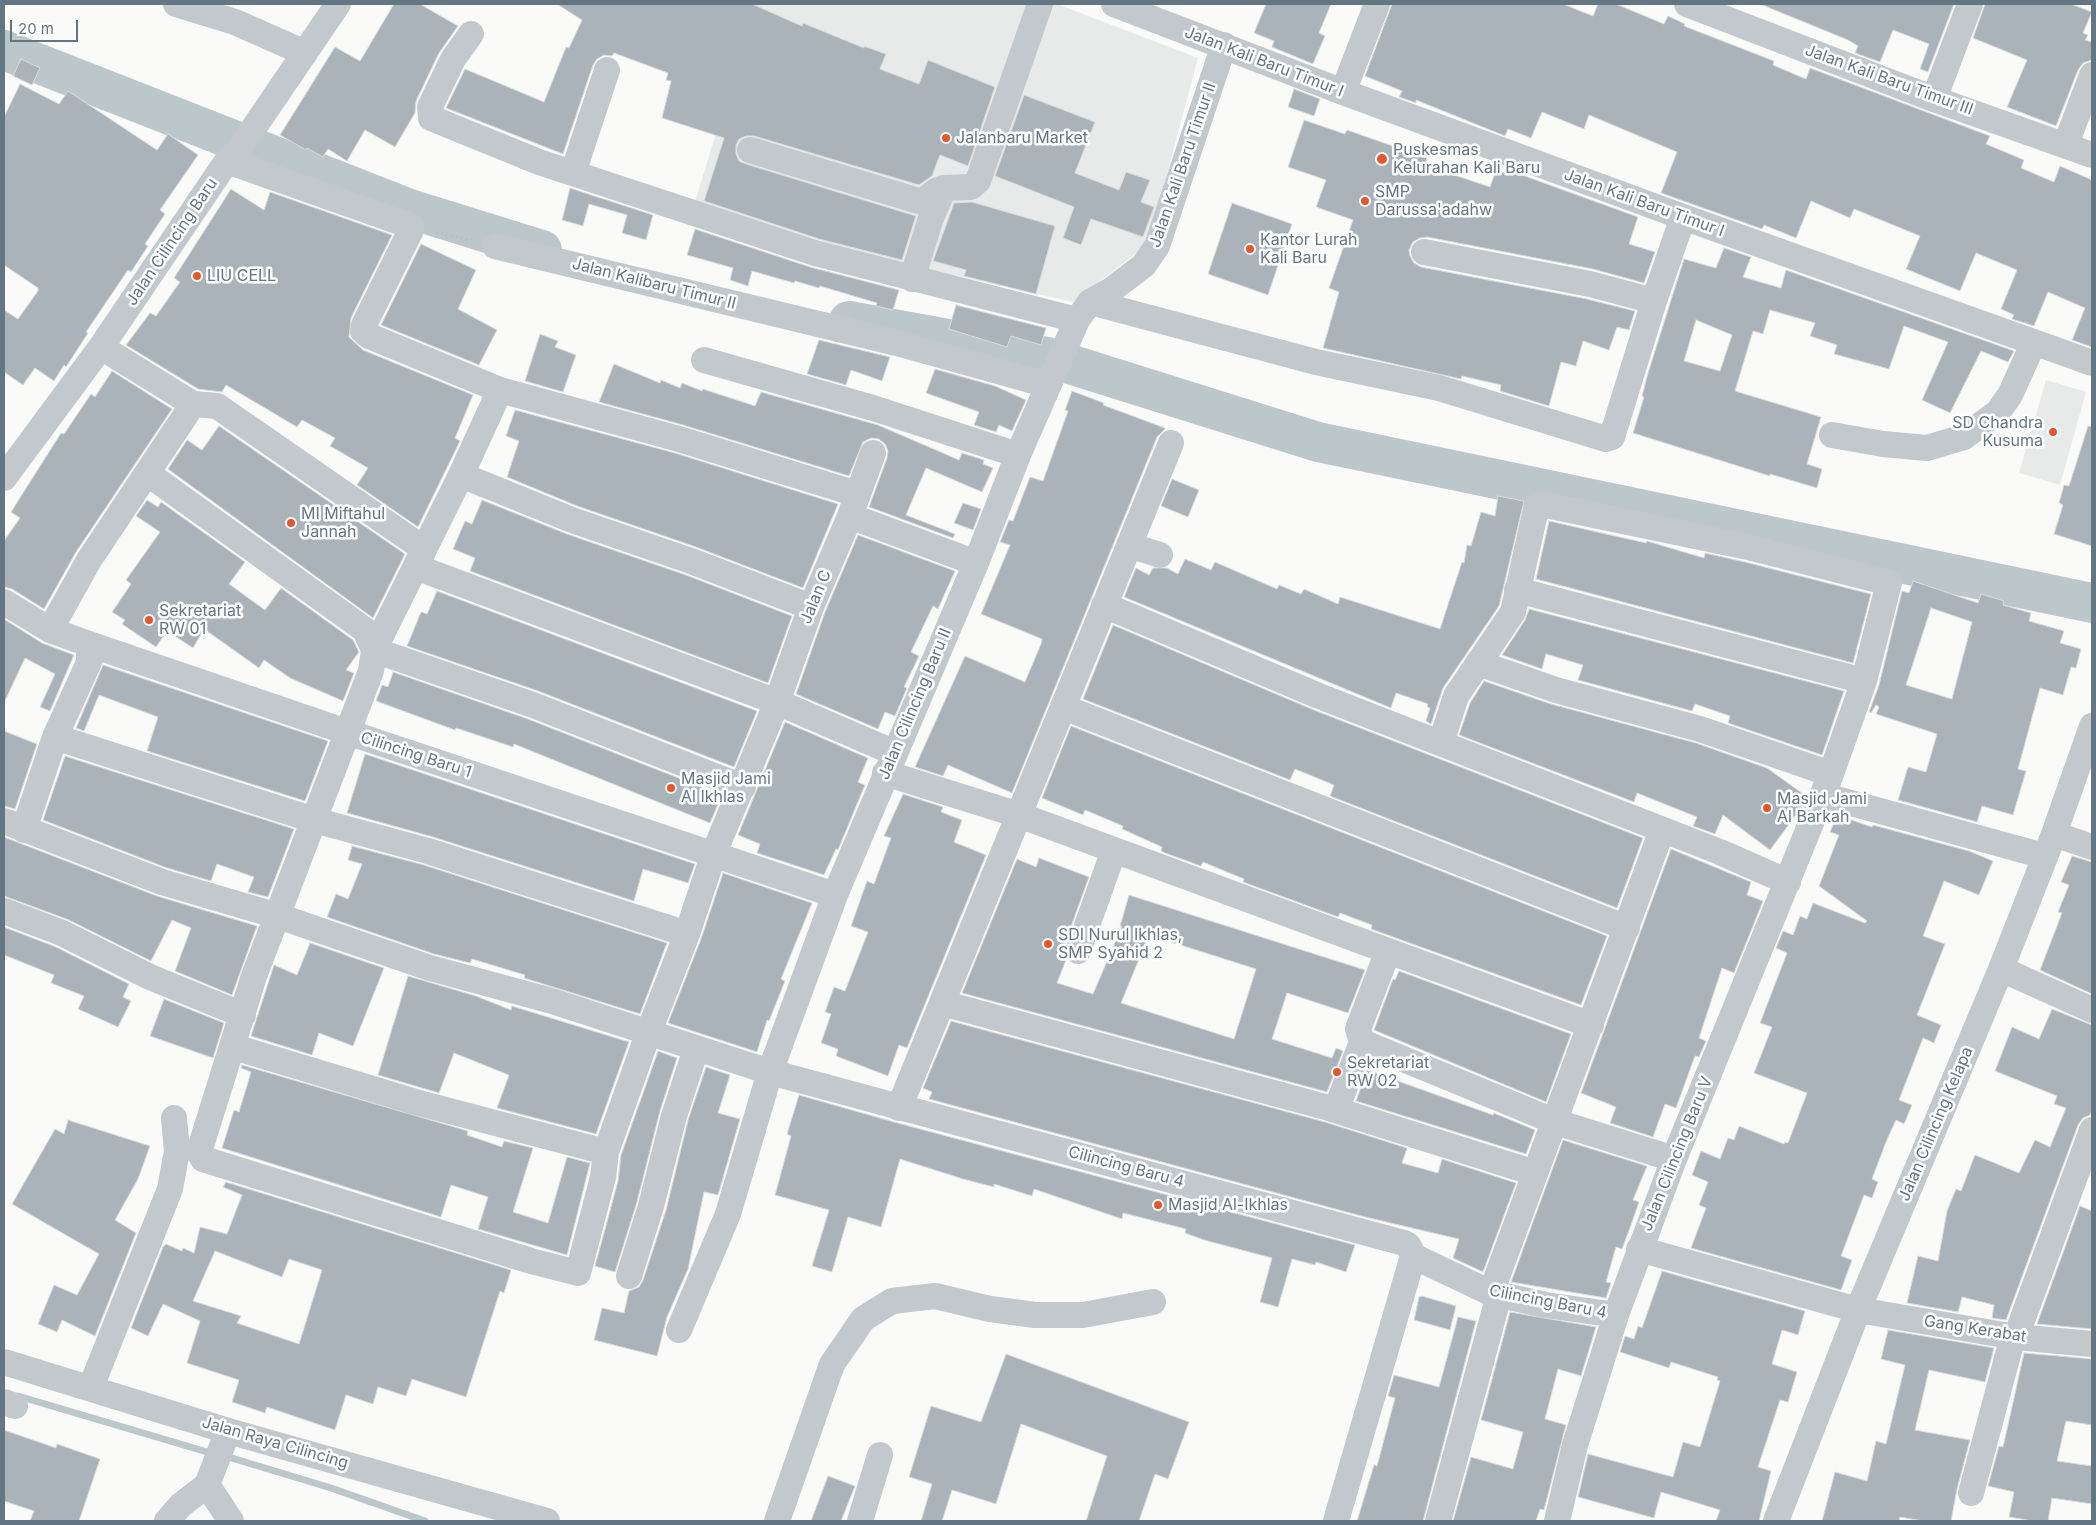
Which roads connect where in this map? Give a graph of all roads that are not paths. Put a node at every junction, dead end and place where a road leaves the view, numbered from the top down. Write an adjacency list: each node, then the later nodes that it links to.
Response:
1 (176, 4): 10 (street)
2 (338, 4): 10 (street, Jalan Cilincing Baru)
3 (1040, 4): 20 (street)
4 (1114, 4): 9 (street, Jalan Kali Baru Timur I)
5 (1377, 4): 13 (street)
6 (1687, 4): 14 (street, Jalan Kali Baru Timur III)
7 (1970, 4): 14 (street)
8 (471, 34): 19 (street)
9 (1224, 46): 13 (street, Jalan Kali Baru Timur I); 26 (street, Jalan Kali Baru Timur II)
10 (305, 53): 18 (street, Jalan Cilincing Baru)
11 (607, 70): 19 (street)
12 (2092, 75): 15 (street)
13 (1343, 92): 21 (street, Jalan Kali Baru Timur I)
14 (1934, 99): 15 (street, Jalan Kali Baru Timur III)
15 (2066, 144): 17 (street, Jalan Kali Baru Timur III)
16 (750, 150): 20 (street)
17 (2092, 155)
18 (233, 156): 28 (street, Jalan Cilincing Baru); 32 (street)
19 (573, 173): 24 (street)
20 (944, 188): 24 (street)
21 (1683, 218): 25 (street); 27 (street, Jalan Kali Baru Timur I)
22 (495, 246): 31 (street, Jalan Kalibaru Timur II)
23 (1424, 252): 25 (street)
24 (912, 279): 26 (street)
25 (1654, 301): 26 (street)
26 (1079, 320): 31 (street, Jalan Cilincing Baru II)
27 (2034, 342): 30 (street, Jalan Kali Baru Timur I); 34 (street)
28 (101, 347): 33 (street); 40 (street, Jalan Cilincing Baru)
29 (704, 360): 37 (street)
30 (2092, 363)
31 (1050, 382): 37 (street, Jalan Cilincing Baru II)
32 (500, 390): 39 (street); 41 (street)
33 (192, 404): 38 (street); 44 (street)
34 (1832, 435)
35 (1171, 443): 42 (street)
36 (873, 453): 41 (street, Jalan C)
37 (1018, 455): 45 (street, Jalan Cilincing Baru II)
38 (148, 473): 50 (street); 52 (street)
39 (461, 475): 44 (street); 49 (street)
40 (4, 478)
41 (854, 505): 45 (street); 49 (street, Jalan C)
42 (1129, 545): 43 (street); 48 (street)
43 (1160, 555)
44 (420, 558): 52 (street); 55 (street)
45 (976, 563): 61 (street, Jalan Cilincing Baru II)
46 (1517, 590): 53 (street); 54 (street); 54 (street, Jalan Cilincing Baru V)
47 (4, 602): 50 (street, Cilincing Baru 1)
48 (1104, 605): 56 (street); 60 (street)
49 (811, 607): 55 (street, Jalan C)
50 (50, 630): 51 (street, Cilincing Baru 1)
51 (90, 644): 58 (street, Cilincing Baru 1); 59 (street)
52 (374, 650): 58 (street); 63 (street)
53 (1478, 664): 60 (street); 62 (street)
54 (1864, 681): 62 (street, Jalan Cilincing Baru V)
55 (777, 702): 61 (street); 63 (street, Jalan C)
56 (1063, 706): 64 (street); 76 (street)
57 (2092, 726): 68 (street, Jalan Cilincing Kelapa)
58 (347, 732): 65 (street); 71 (street, Cilincing Baru 1)
59 (55, 737): 65 (street); 66 (street)
60 (1441, 743): 67 (street)
61 (890, 763): 64 (street); 73 (street, Jalan Cilincing Baru II)
62 (1827, 784): 68 (street); 72 (street, Jalan Cilincing Baru V)
63 (743, 787): 71 (street, Jalan C)
64 (1019, 814): 70 (street); 81 (street)
65 (314, 820): 75 (street); 77 (street)
66 (14, 826): 75 (street, Cilincing Baru 4)
67 (1662, 830): 72 (street); 76 (street)
68 (2049, 845): 69 (street); 80 (street, Jalan Cilincing Kelapa)
69 (2092, 847)
70 (1114, 850): 78 (street); 79 (street)
71 (714, 853): 73 (street, Cilincing Baru 1); 77 (street, Jalan C)
72 (1788, 882): 96 (street, Jalan Cilincing Baru V)
73 (835, 895): 89 (street, Jalan Cilincing Baru II)
74 (4, 911): 83 (street)
75 (278, 916): 83 (street); 85 (street, Cilincing Baru 4)
76 (1627, 928): 84 (street)
77 (687, 934): 85 (street, Jalan C)
78 (1078, 951)
79 (1388, 951): 84 (street); 86 (street)
80 (2000, 969): 82 (street); 103 (street, Jalan Cilincing Kelapa)
81 (942, 1003): 90 (street); 91 (street)
82 (2092, 1010)
83 (243, 1015): 87 (street)
84 (1591, 1025): 93 (street)
85 (648, 1034): 88 (street, Cilincing Baru 4); 95 (street, Jalan C)
86 (1362, 1042): 91 (street); 93 (street)
87 (234, 1047): 95 (street); 95 (street, Jalan C)
88 (696, 1049): 89 (street, Cilincing Baru 4); 100 (street)
89 (770, 1072): 90 (street, Cilincing Baru 4); 105 (street, Jalan Cilincing Baru II)
90 (899, 1108): 99 (street, Cilincing Baru 4)
91 (1336, 1110): 97 (street)
92 (174, 1118): 109 (street)
93 (1556, 1122): 96 (street); 97 (street)
94 (2092, 1130): 106 (street)
95 (606, 1152)
96 (1674, 1159): 98 (street, Jalan Cilincing Baru V)
97 (1536, 1173): 101 (street)
98 (1639, 1249): 103 (street, Gang Kerabat); 104 (street, Jalan Cilincing Baru V)
99 (1412, 1256): 101 (street, Cilincing Baru 4); 119 (street)
100 (629, 1276)
101 (1495, 1294): 104 (street, Cilincing Baru 4); 120 (street)
102 (1153, 1302): 117 (street)
103 (1858, 1310): 106 (street, Gang Kerabat); 122 (street, Jalan Cilincing Kelapa)
104 (1616, 1315): 121 (street, Jalan Cilincing Baru V)
105 (679, 1330)
106 (2014, 1336): 107 (street, Gang Kerabat); 113 (street)
107 (2092, 1344)
108 (4, 1362): 109 (street, Jalan Raya Cilincing)
109 (91, 1388): 110 (street, Jalan Raya Cilincing)
110 (226, 1435): 112 (street); 116 (street, Jalan Raya Cilincing)
111 (880, 1455): 118 (street)
112 (210, 1476): 114 (street); 115 (street)
113 (1970, 1493)
114 (167, 1521)
115 (231, 1521)
116 (547, 1521)
117 (777, 1521)
118 (860, 1521)
119 (1336, 1521)
120 (1438, 1521)
121 (1557, 1521)
122 (1776, 1521)

